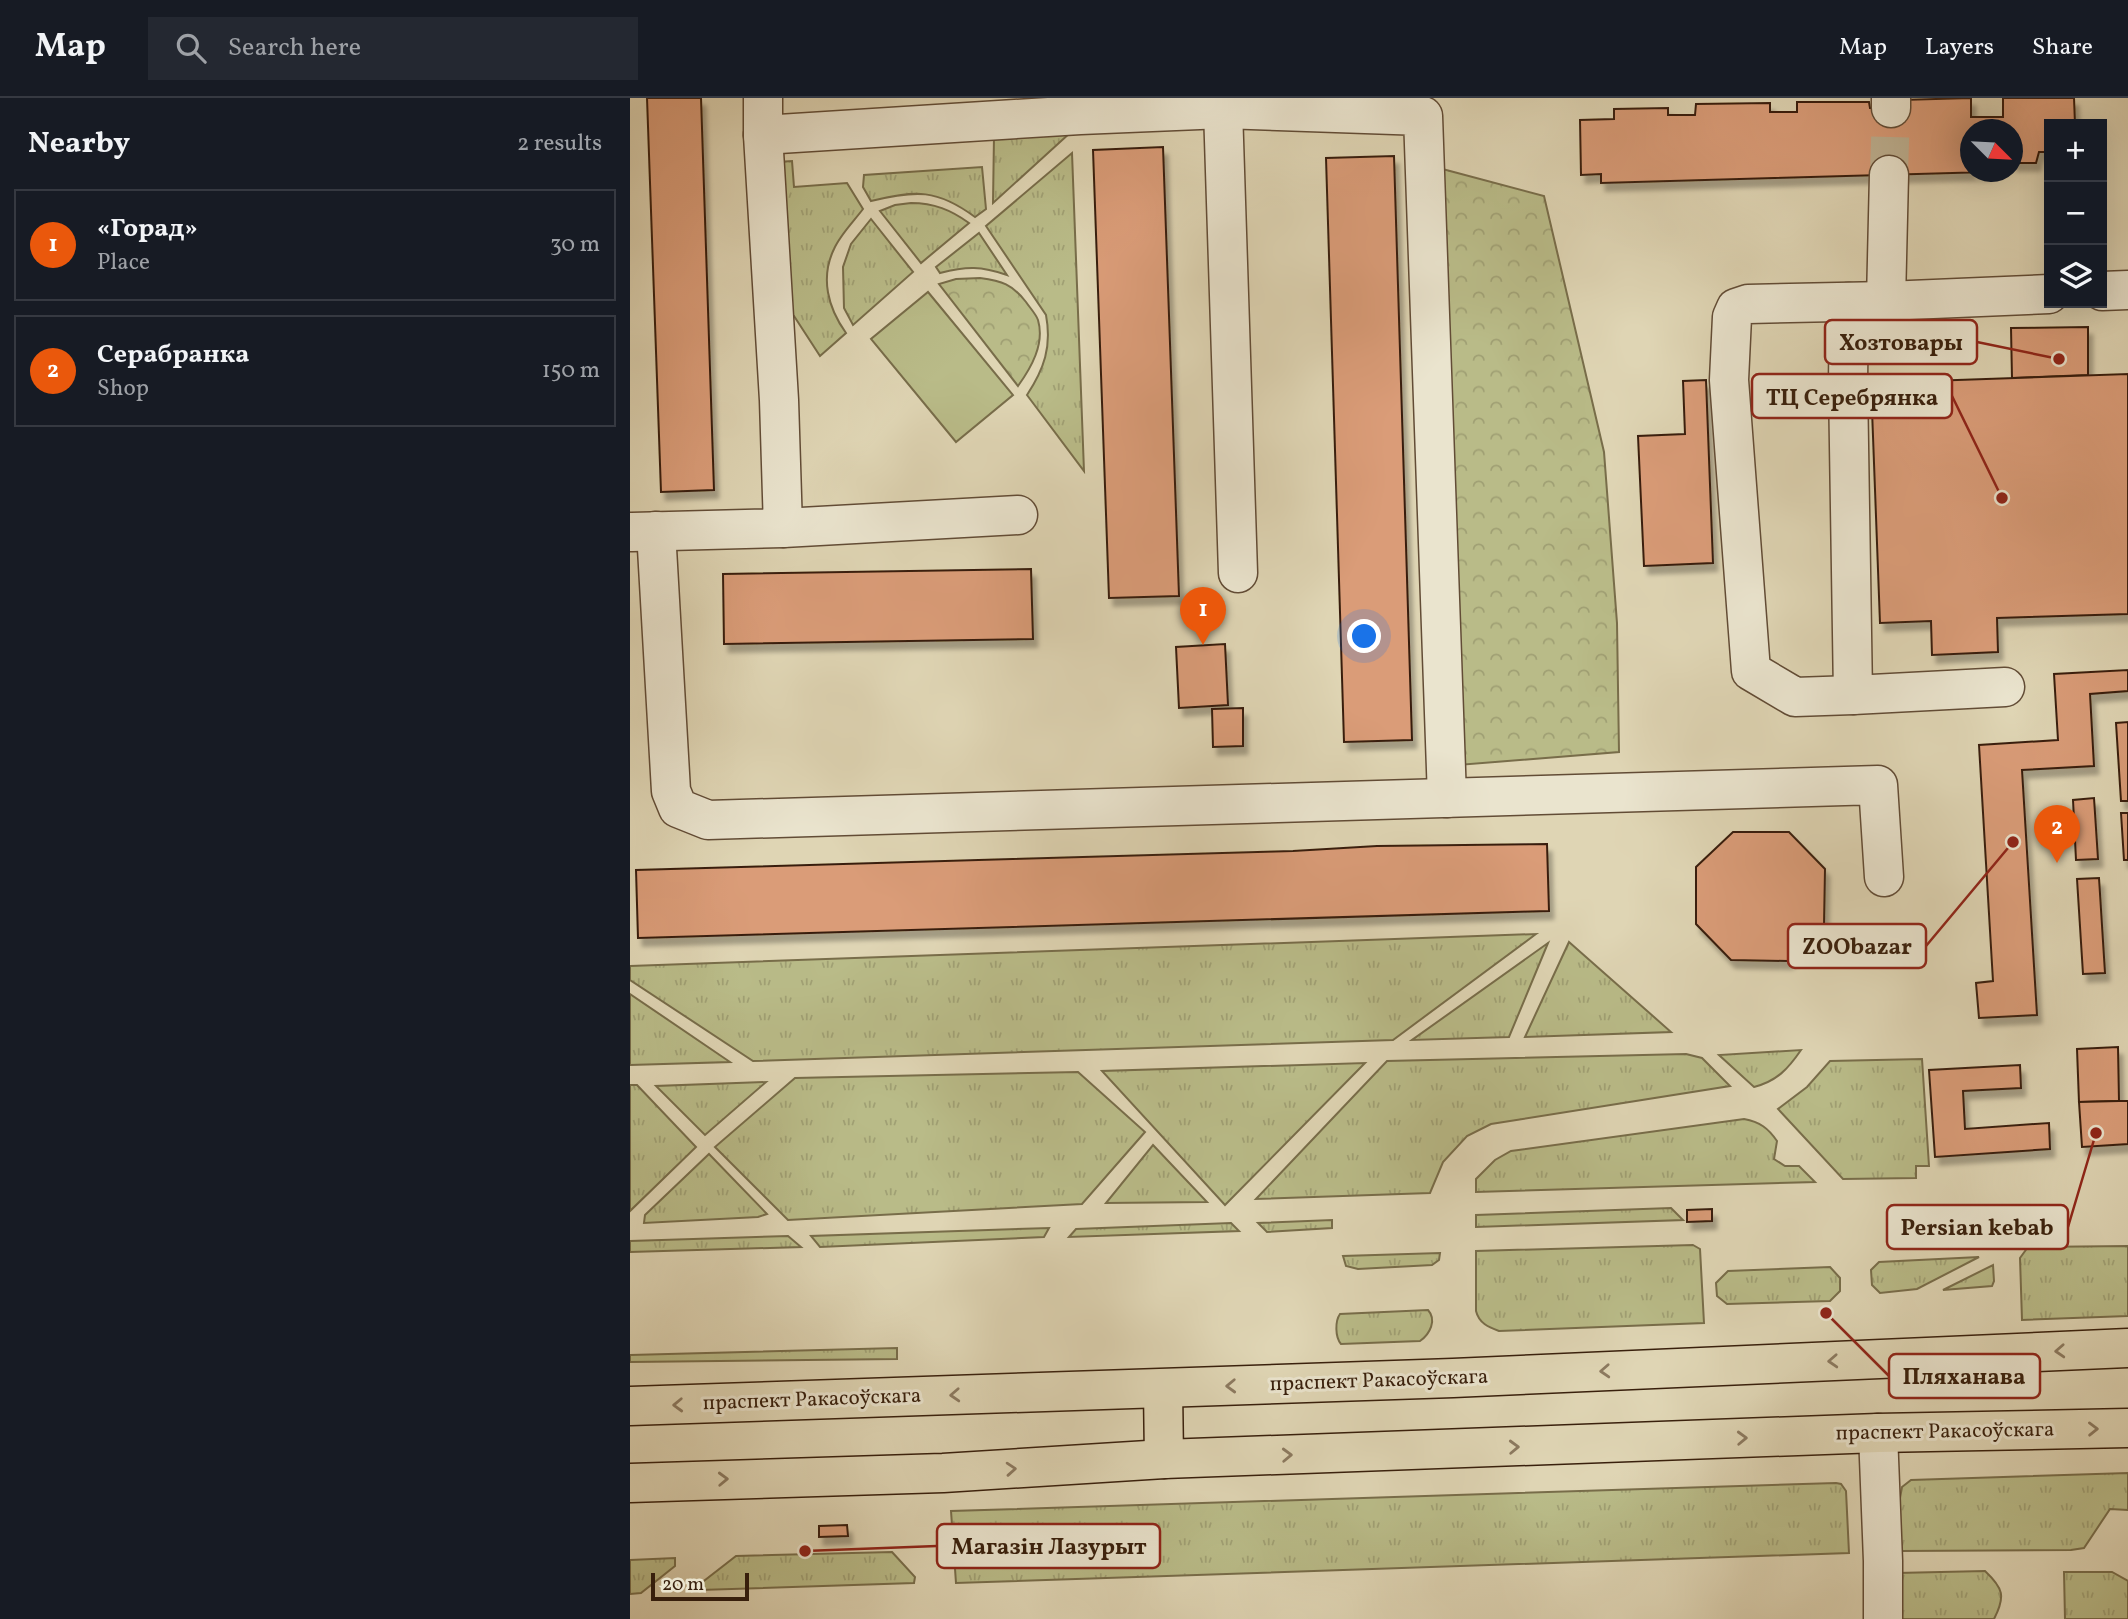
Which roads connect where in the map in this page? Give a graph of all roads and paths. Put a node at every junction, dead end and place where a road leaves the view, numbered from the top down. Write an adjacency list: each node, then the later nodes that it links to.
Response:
1 (1223, 109): 2 (lane); 12 (lane); 15 (lane)
2 (763, 116): 10 (lane)
3 (1889, 175): 7 (lane)
4 (2128, 290): 5 (lane)
5 (2107, 291)
6 (2044, 294): 7 (lane)
7 (1886, 301): 8 (lane)
8 (1849, 302): 14 (lane); 14 (lane)
9 (1018, 515): 10 (lane)
10 (783, 528): 11 (lane)
11 (643, 532): 15 (lane)
12 (1238, 573)
13 (2005, 687): 14 (lane)
14 (1853, 695)
15 (1447, 798): 16 (lane)
16 (1884, 877)
17 (2128, 1348): 18 (main road, праспект Ракасоўскага, one-way to 18)
18 (1163, 1389): 19 (main road, праспект Ракасоўскага, one-way to 19); 22 (main road)
19 (630, 1406)
20 (2128, 1429): 21 (main road, праспект Ракасоўскага, one-way to 20)
21 (1878, 1433): 22 (main road, праспект Ракасоўскага, one-way to 21); 24 (lane)
22 (1164, 1459): 23 (main road, праспект Ракасоўскага, one-way to 22)
23 (630, 1483)
24 (1883, 1619)

